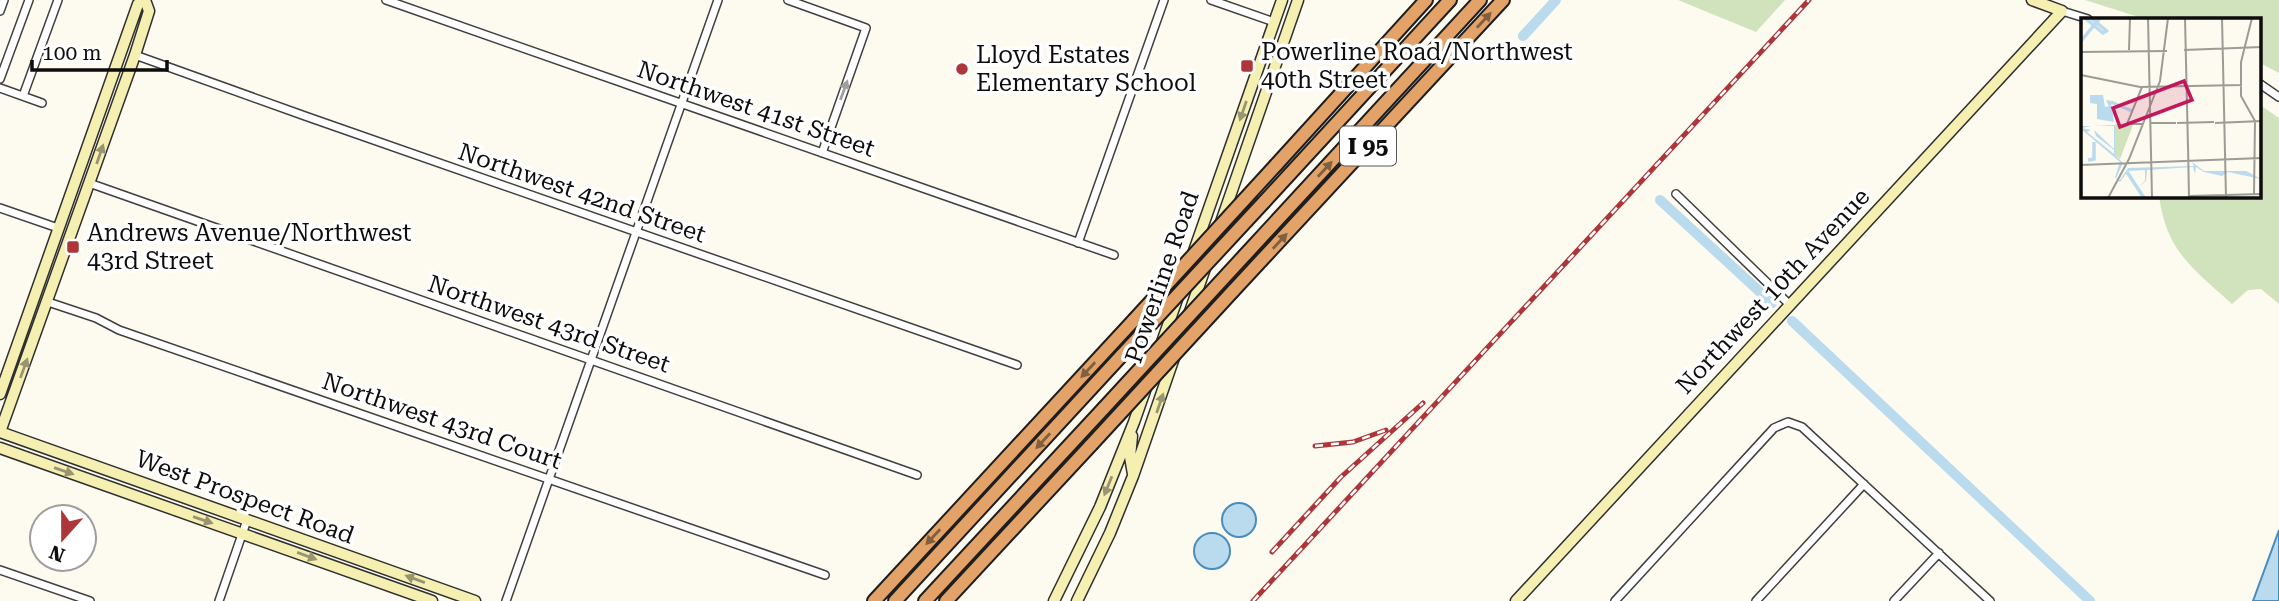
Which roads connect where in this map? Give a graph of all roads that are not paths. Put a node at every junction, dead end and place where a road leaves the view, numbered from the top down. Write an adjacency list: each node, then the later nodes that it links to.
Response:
1 (4, 0): 18 (street)
2 (29, 0): 23 (street)
3 (58, 0): 26 (street)
4 (145, 0): 21 (main road); 31 (main road)
5 (386, 0): 29 (street, Northwest 41st Street)
6 (718, 0): 29 (street)
7 (788, 0): 30 (street, one-way to 7)
8 (1164, 0): 37 (street)
9 (1211, 0): 20 (street)
10 (1282, 0): 20 (main road, Powerline Road)
11 (1426, 0): 61 (highway, I 95, one-way to 61, bridge)
12 (1450, 0): 62 (highway, one-way to 62, bridge)
13 (1480, 0): 63 (highway, one-way to 13, bridge)
14 (1503, 0): 64 (highway, I 95, one-way to 14, bridge)
15 (2032, 0): 17 (main road)
16 (1294, 3): 22 (main road)
17 (2062, 10): 19 (street); 40 (main road, Northwest 10th Avenue)
18 (0, 11)
19 (2085, 18)
20 (1274, 22): 22 (main road); 44 (main road, Powerline Road, one-way to 44)
21 (135, 55): 32 (main road, one-way to 21); 36 (street, Northwest 42nd Street)
22 (1276, 63): 48 (main road, one-way to 22)
23 (0, 79)
24 (2262, 85): 27 (street)
25 (0, 88): 26 (street)
26 (23, 96): 28 (street)
27 (2279, 97)
28 (41, 103)
29 (681, 104): 30 (street, Northwest 41st Street); 36 (street)
30 (822, 153): 37 (street, Northwest 41st Street)
31 (82, 164): 32 (main road); 35 (main road)
32 (89, 183): 39 (main road); 41 (street, Northwest 43rd Street)
33 (1676, 194): 40 (street)
34 (0, 208): 35 (street)
35 (58, 228): 43 (main road)
36 (636, 232): 41 (street); 42 (street, Northwest 42nd Street)
37 (1078, 243): 38 (street, Northwest 41st Street)
38 (1114, 255)
39 (48, 302): 45 (main road, one-way to 39); 49 (street, Northwest 43rd Court)
40 (1789, 304): 67 (main road, Northwest 10th Avenue)
41 (591, 358): 47 (street, Northwest 43rd Street); 49 (street)
42 (1017, 365)
43 (0, 394)
44 (1134, 422): 48 (main road); 65 (main road, Powerline Road, one-way to 65)
45 (0, 432): 51 (main road, West Prospect Road)
46 (0, 448): 52 (main road, West Prospect Road, one-way to 52)
47 (916, 475)
48 (1133, 477): 66 (main road)
49 (549, 478): 55 (street, Northwest 43rd Court); 60 (street)
50 (1864, 484): 53 (street); 68 (street); 69 (street)
51 (247, 520): 52 (street); 59 (main road, West Prospect Road, one-way to 51)
52 (242, 533): 57 (street); 58 (main road, West Prospect Road, one-way to 58)
53 (1939, 553): 70 (street); 71 (street)
54 (0, 570): 56 (street)
55 (825, 575)
56 (90, 601)
57 (219, 601)
58 (432, 601)
59 (475, 601)
60 (506, 601)
61 (874, 601)
62 (895, 601)
63 (925, 601)
64 (946, 601)
65 (1054, 601)
66 (1077, 601)
67 (1516, 601)
68 (1615, 601)
69 (1756, 601)
70 (1894, 601)
71 (1990, 601)

